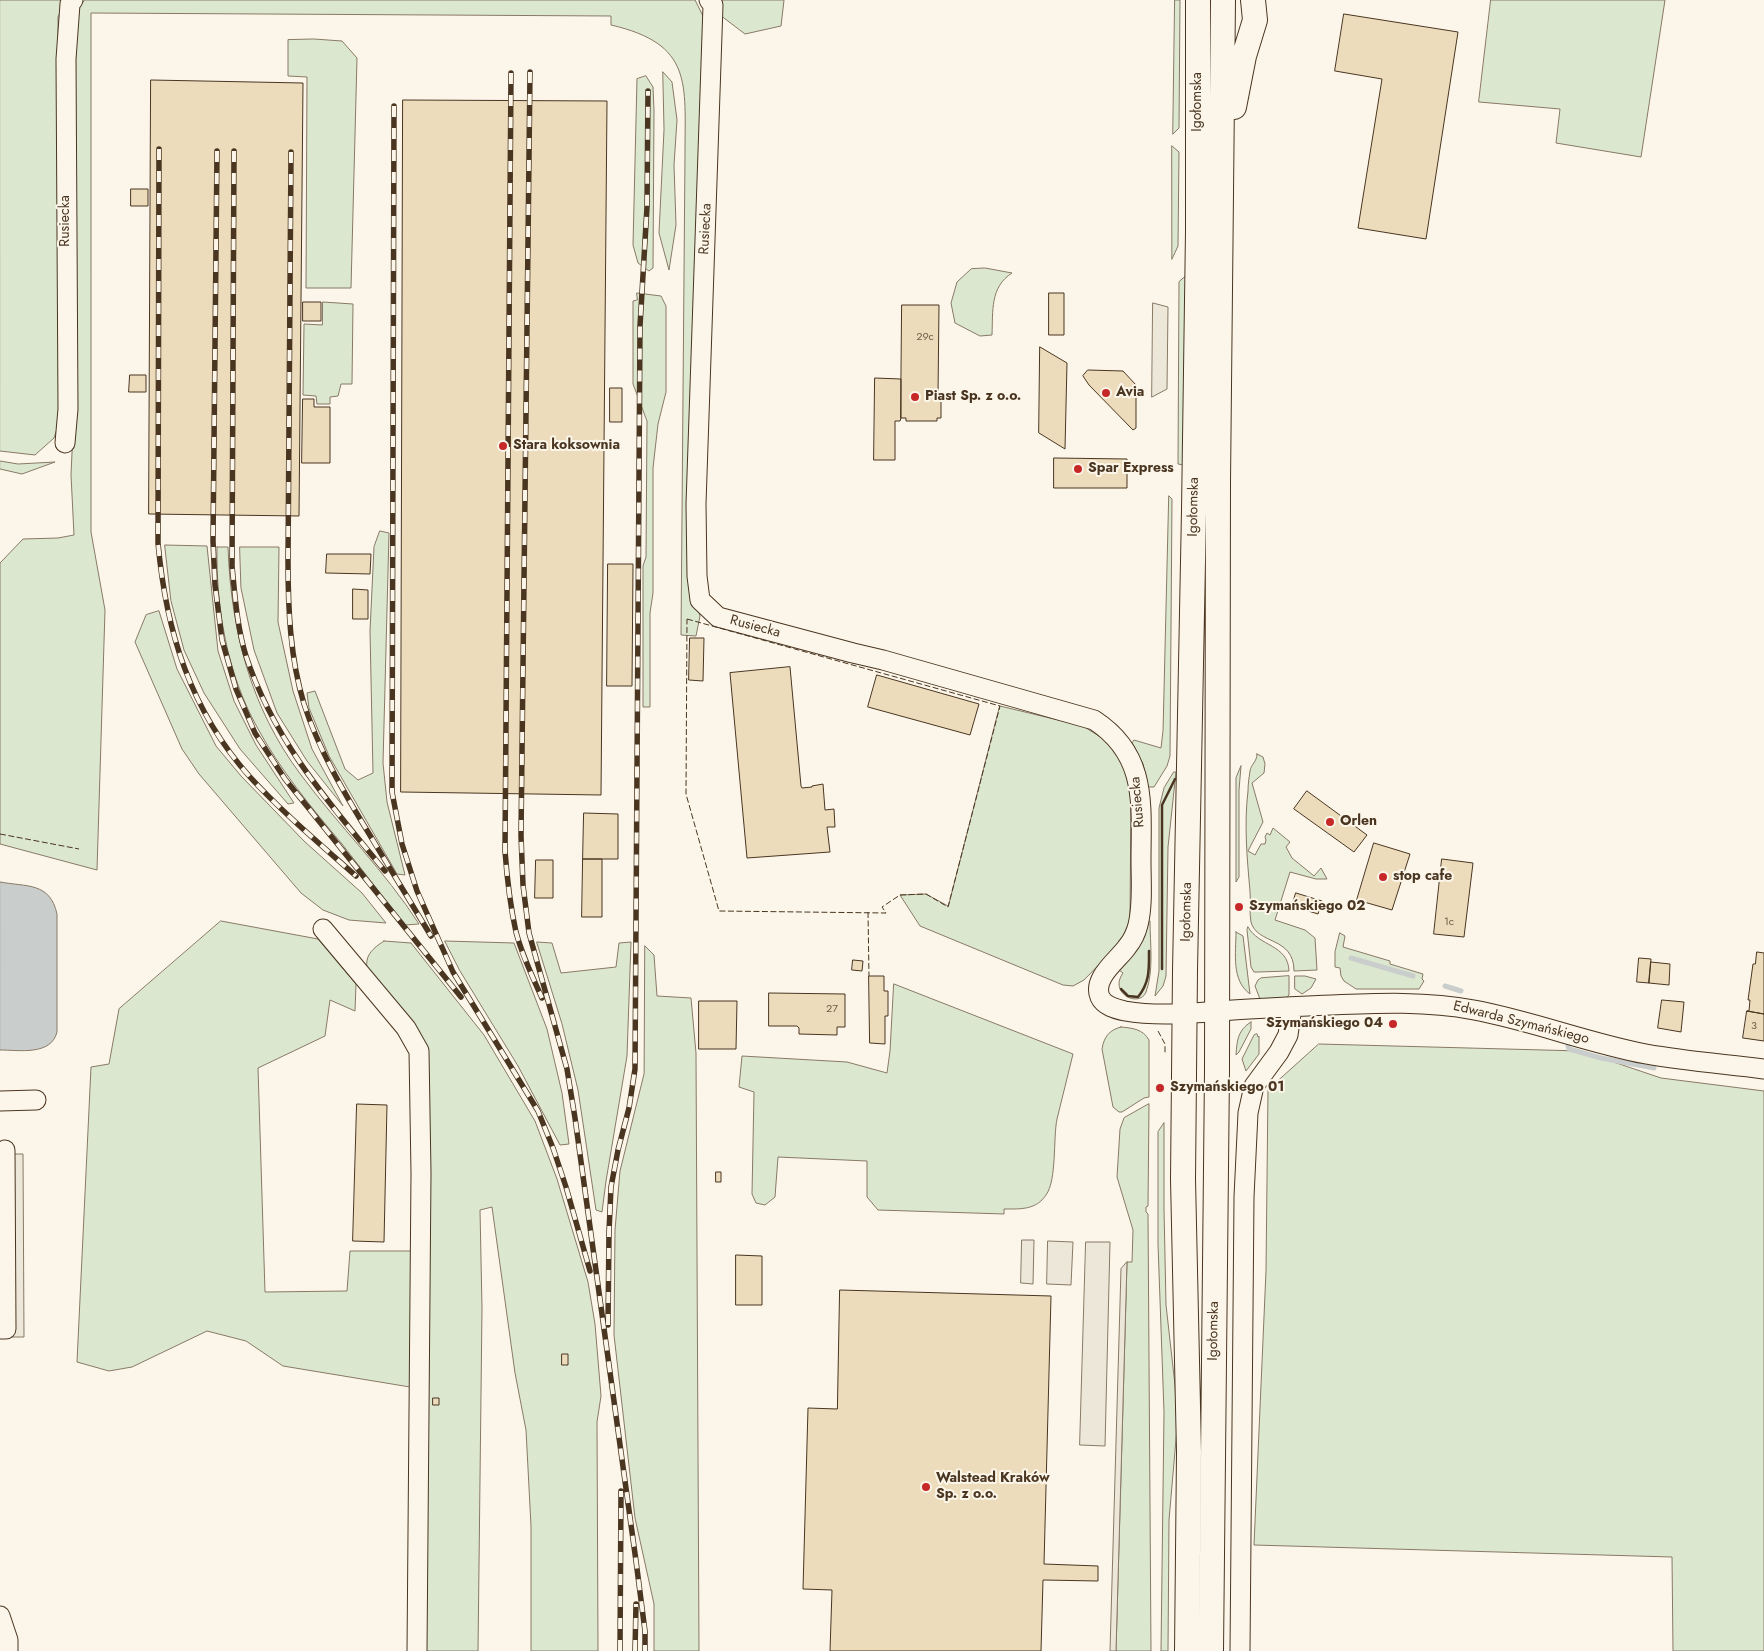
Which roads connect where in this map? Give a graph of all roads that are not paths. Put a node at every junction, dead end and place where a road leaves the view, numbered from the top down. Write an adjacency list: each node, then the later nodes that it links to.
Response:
1 (74, 0): 7 (street, Rusiecka)
2 (708, 0): 11 (street, Rusiecka)
3 (1198, 0): 11 (main road, Igołomska)
4 (1223, 0): 6 (main road, Igołomska)
5 (1253, 0): 6 (main road)
6 (1222, 183): 10 (main road, Igołomska)
7 (65, 443)
8 (323, 929): 19 (street)
9 (1292, 1007): 10 (street, Edwarda Szymańskiego); 12 (street, Edwarda Szymańskiego); 22 (street)
10 (1217, 1011): 11 (street); 21 (main road, Igołomska)
11 (1185, 1013): 20 (main road, Igołomska)
12 (1764, 1069)
13 (36, 1100): 14 (street)
14 (0, 1101)
15 (5, 1150): 16 (street)
16 (0, 1329)
17 (0, 1616): 18 (street)
18 (8, 1651)
19 (417, 1651)
20 (1187, 1651)
21 (1211, 1651)
22 (1240, 1651)

